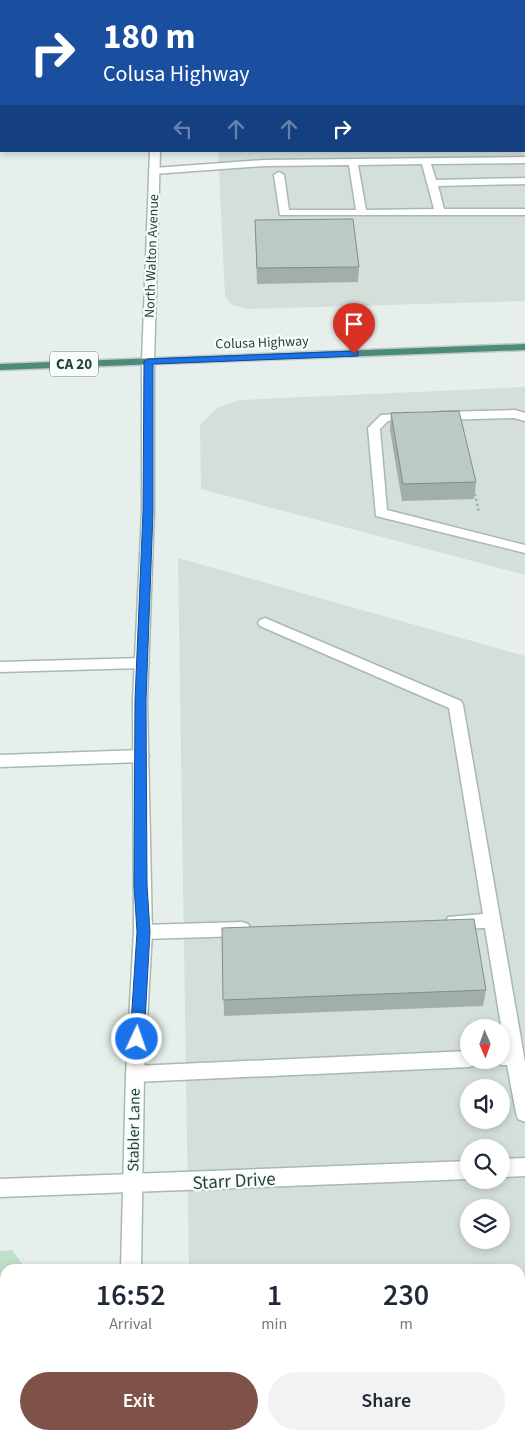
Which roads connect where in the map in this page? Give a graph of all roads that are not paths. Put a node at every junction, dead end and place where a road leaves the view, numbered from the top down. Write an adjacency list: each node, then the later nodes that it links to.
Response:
1 (155, 152): 5 (main road, North Walton Avenue)
2 (525, 160): 4 (main road)
3 (353, 162): 4 (main road); 5 (main road); 11 (main road)
4 (426, 162): 8 (main road)
5 (154, 171): 13 (main road, North Walton Avenue)
6 (279, 176): 11 (main road)
7 (525, 181): 8 (main road)
8 (432, 183): 9 (main road)
9 (440, 212): 10 (main road); 11 (main road)
10 (525, 212)
11 (362, 213)
12 (525, 347): 13 (highway, Colusa Highway / CA 20)
13 (148, 361): 14 (highway, Colusa Highway / CA 20); 18 (main road, Stabler Lane)
14 (0, 367)
15 (525, 417): 16 (main road)
16 (525, 549)
17 (264, 623): 22 (main road)
18 (142, 663): 19 (main road); 20 (main road, Stabler Lane)
19 (0, 667)
20 (141, 756): 21 (main road); 25 (main road, Stabler Lane)
21 (0, 760)
22 (492, 921): 23 (main road); 26 (main road)
23 (433, 923)
24 (263, 928): 25 (main road)
25 (143, 932): 29 (main road, Stabler Lane)
26 (504, 1019)
27 (460, 1059): 29 (main road)
28 (510, 1064): 30 (main road)
29 (135, 1074): 34 (main road, Stabler Lane)
30 (525, 1113)
31 (510, 1168): 32 (main road)
32 (525, 1168)
33 (460, 1170): 34 (main road, Starr Drive)
34 (132, 1184): 35 (main road, Starr Drive); 36 (main road, Stabler Lane)
35 (0, 1188)
36 (131, 1264)

